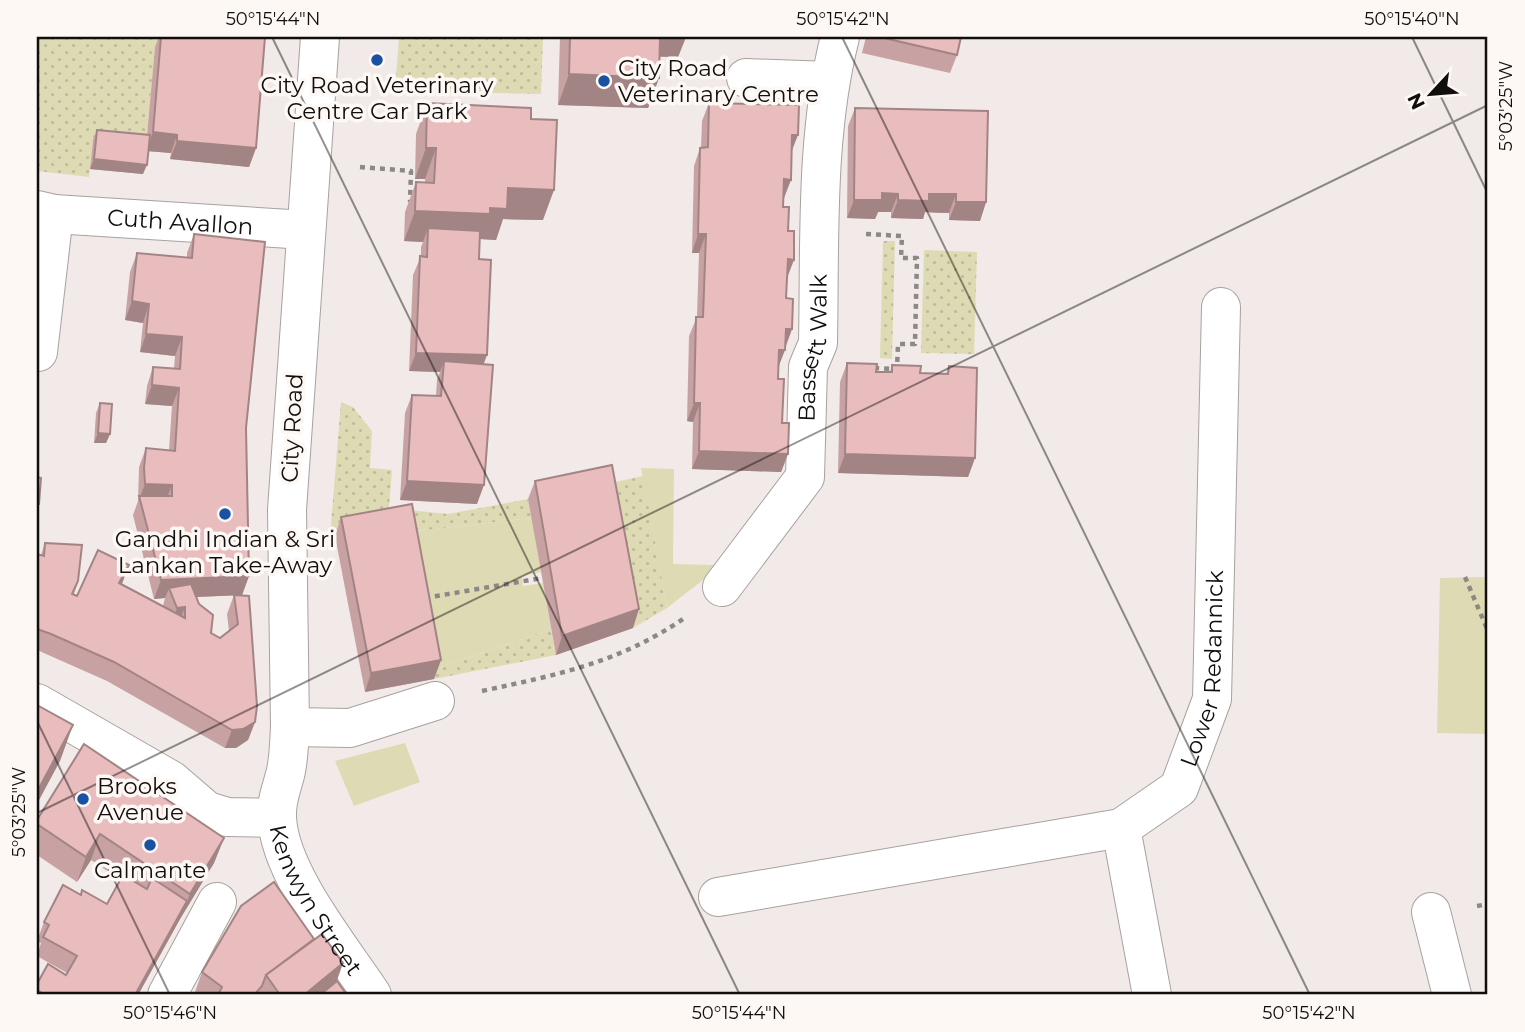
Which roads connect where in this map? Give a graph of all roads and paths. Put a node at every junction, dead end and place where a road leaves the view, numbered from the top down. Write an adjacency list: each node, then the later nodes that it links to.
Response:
1 (320, 37): 8 (street, City Road)
2 (840, 37): 4 (street, Bassett Walk)
3 (746, 78): 4 (street)
4 (830, 81): 12 (street, Bassett Walk)
5 (351, 167): 6 (path)
6 (410, 209)
7 (45, 212): 8 (street, Cuth Avallon); 11 (street, Cuth Avallon)
8 (306, 230): 20 (street, City Road)
9 (864, 234): 12 (path)
10 (1221, 307): 22 (street, Lower Redannick)
11 (38, 352)
12 (808, 375): 15 (street, Bassett Walk)
13 (1465, 577): 17 (path)
14 (542, 578): 16 (path)
15 (722, 587): 18 (path)
16 (420, 599)
17 (1488, 631)
18 (435, 701): 20 (street)
19 (37, 704): 21 (street, Kenwyn Street)
20 (290, 727): 21 (street, City Road)
21 (277, 818): 27 (street, Kenwyn Street)
22 (1121, 828): 23 (street); 28 (street)
23 (718, 897)
24 (217, 902): 26 (street)
25 (1432, 912): 29 (street)
26 (167, 995)
27 (372, 995)
28 (1152, 995)
29 (1452, 995)

